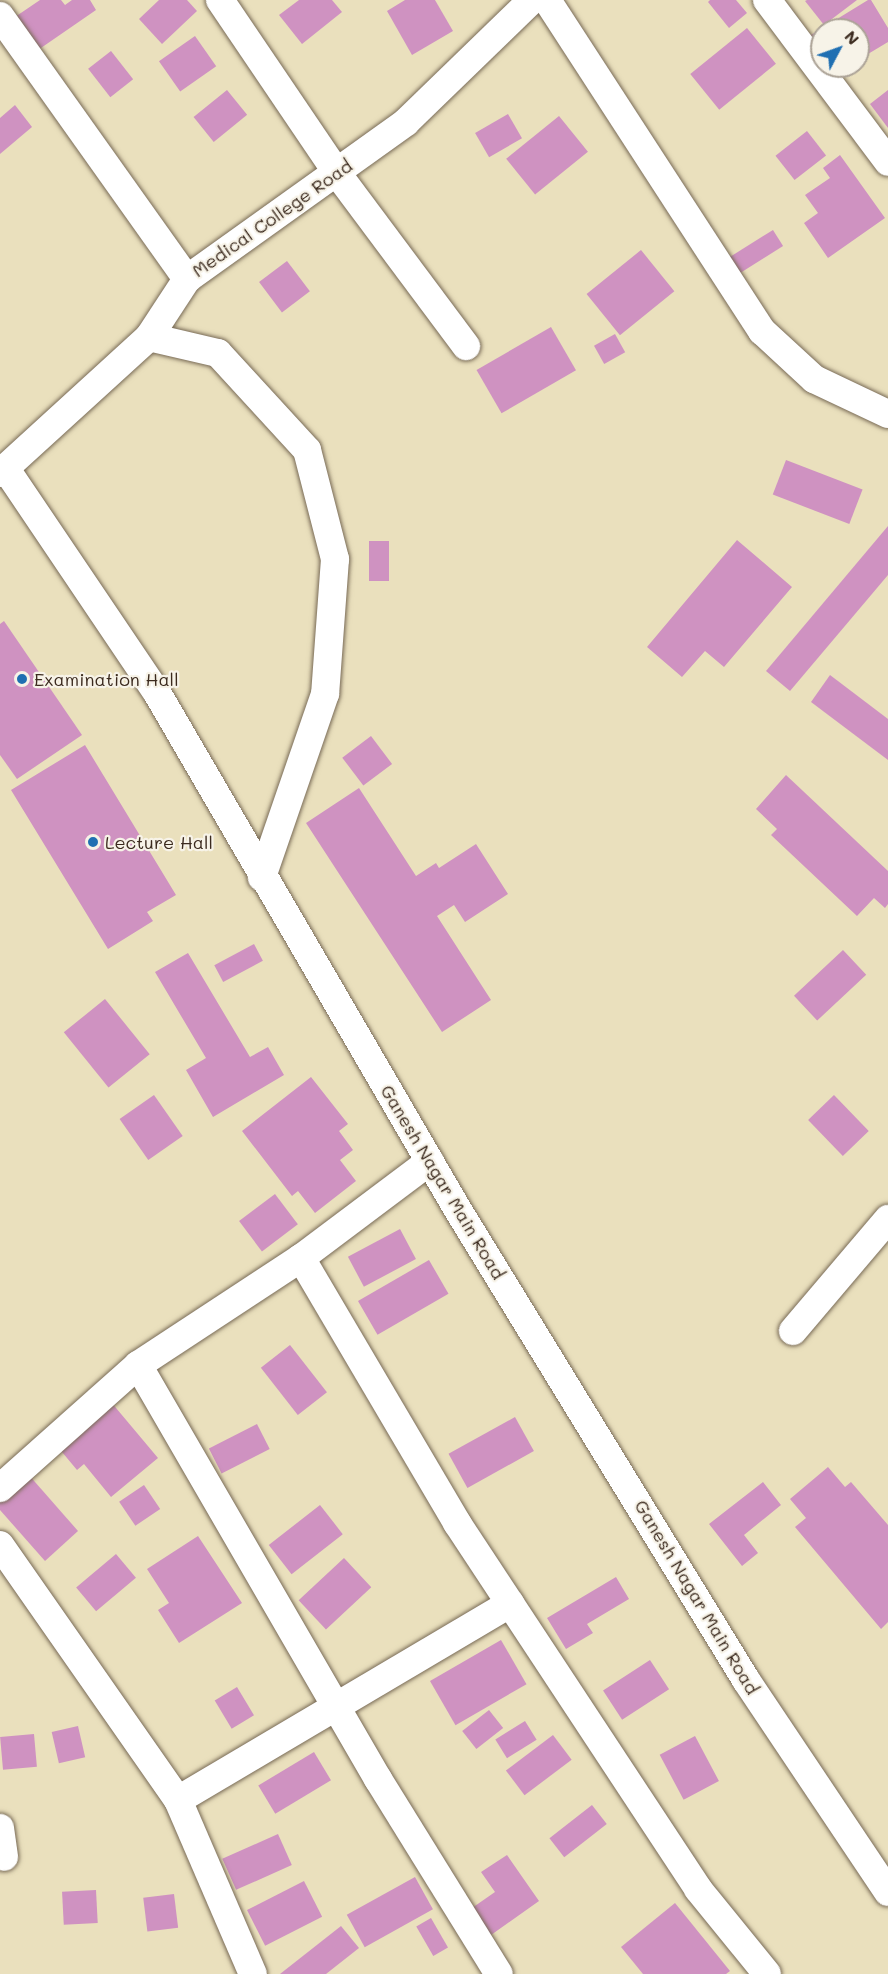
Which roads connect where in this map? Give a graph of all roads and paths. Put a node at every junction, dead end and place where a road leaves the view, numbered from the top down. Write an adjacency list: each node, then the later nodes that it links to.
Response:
1 (220, 0): 7 (street)
2 (532, 0): 7 (street, Medical College Road)
3 (546, 0): 11 (street)
4 (767, 0): 6 (street)
5 (0, 16): 8 (street)
6 (888, 162)
7 (338, 173): 8 (street, Medical College Road); 10 (street)
8 (187, 279): 9 (street, Medical College Road)
9 (149, 337): 12 (street, Medical College Road); 13 (street)
10 (466, 346)
11 (888, 414)
12 (3, 471): 13 (street, Ganesh Nagar Main Road)
13 (262, 877): 14 (street, Ganesh Nagar Main Road)
14 (430, 1161): 16 (street); 26 (street, Ganesh Nagar Main Road)
15 (888, 1219): 17 (street)
16 (301, 1258): 18 (street); 21 (street)
17 (793, 1331)
18 (138, 1365): 19 (street); 22 (street)
19 (0, 1488)
20 (0, 1545): 23 (street)
21 (510, 1604): 22 (street); 29 (street)
22 (336, 1707): 23 (street); 28 (street)
23 (178, 1800): 27 (street)
24 (0, 1828): 25 (street)
25 (4, 1857)
26 (888, 1892)
27 (253, 1974)
28 (499, 1974)
29 (767, 1974)

